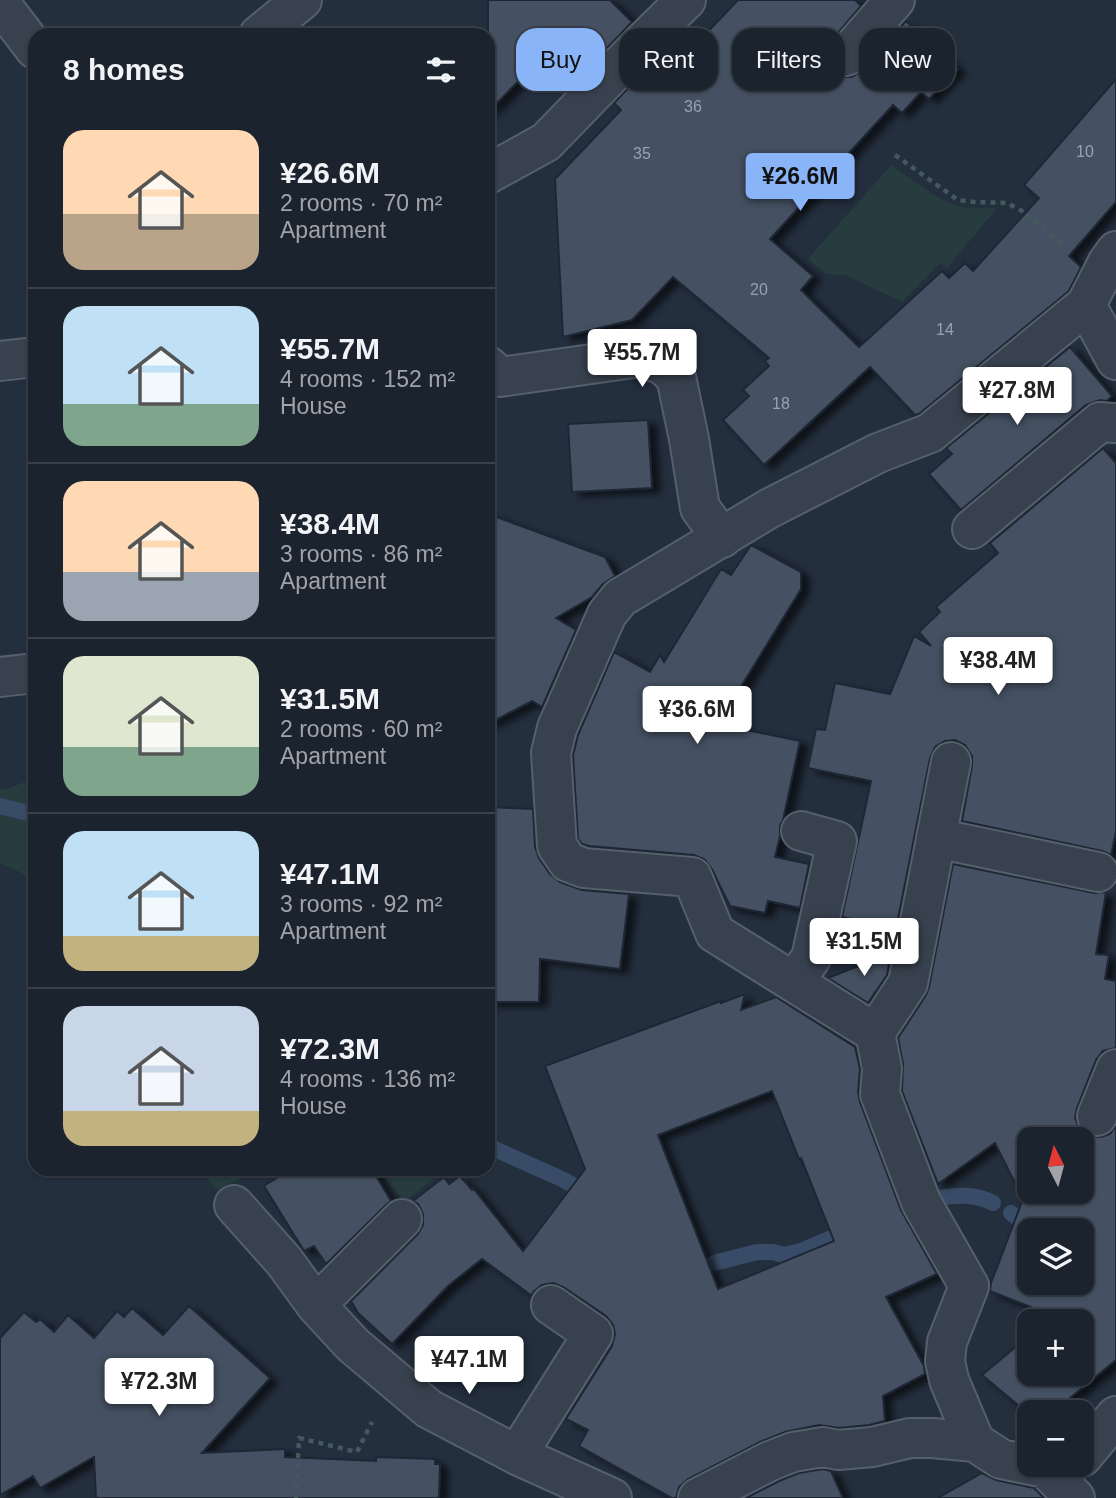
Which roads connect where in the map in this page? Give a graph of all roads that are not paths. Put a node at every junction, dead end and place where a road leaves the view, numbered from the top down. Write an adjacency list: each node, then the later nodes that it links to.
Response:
1 (302, 0): 5 (street)
2 (687, 0): 8 (street)
3 (895, 0): 7 (street)
4 (0, 3): 6 (street)
5 (269, 28)
6 (28, 40)
7 (846, 56)
8 (495, 170)
9 (1101, 277): 11 (street); 16 (street)
10 (28, 358): 12 (street)
11 (1116, 360)
12 (0, 361)
13 (495, 372): 16 (street)
14 (1116, 423): 15 (street)
15 (972, 529)
16 (722, 538): 23 (street)
17 (28, 674): 18 (street)
18 (0, 677)
19 (951, 762): 21 (street)
20 (801, 831): 23 (street)
21 (936, 838): 22 (street); 24 (street)
22 (1098, 872)
23 (794, 982): 24 (street)
24 (876, 1033): 32 (street)
25 (1116, 1069): 26 (street)
26 (1097, 1116)
27 (234, 1205): 29 (street)
28 (402, 1219): 29 (street)
29 (316, 1305): 34 (street)
30 (551, 1305): 34 (street)
31 (1116, 1416): 33 (street)
32 (975, 1443): 35 (street); 37 (street)
33 (1094, 1447)
34 (517, 1455): 36 (street)
35 (1017, 1462)
36 (612, 1498)
37 (698, 1498)

